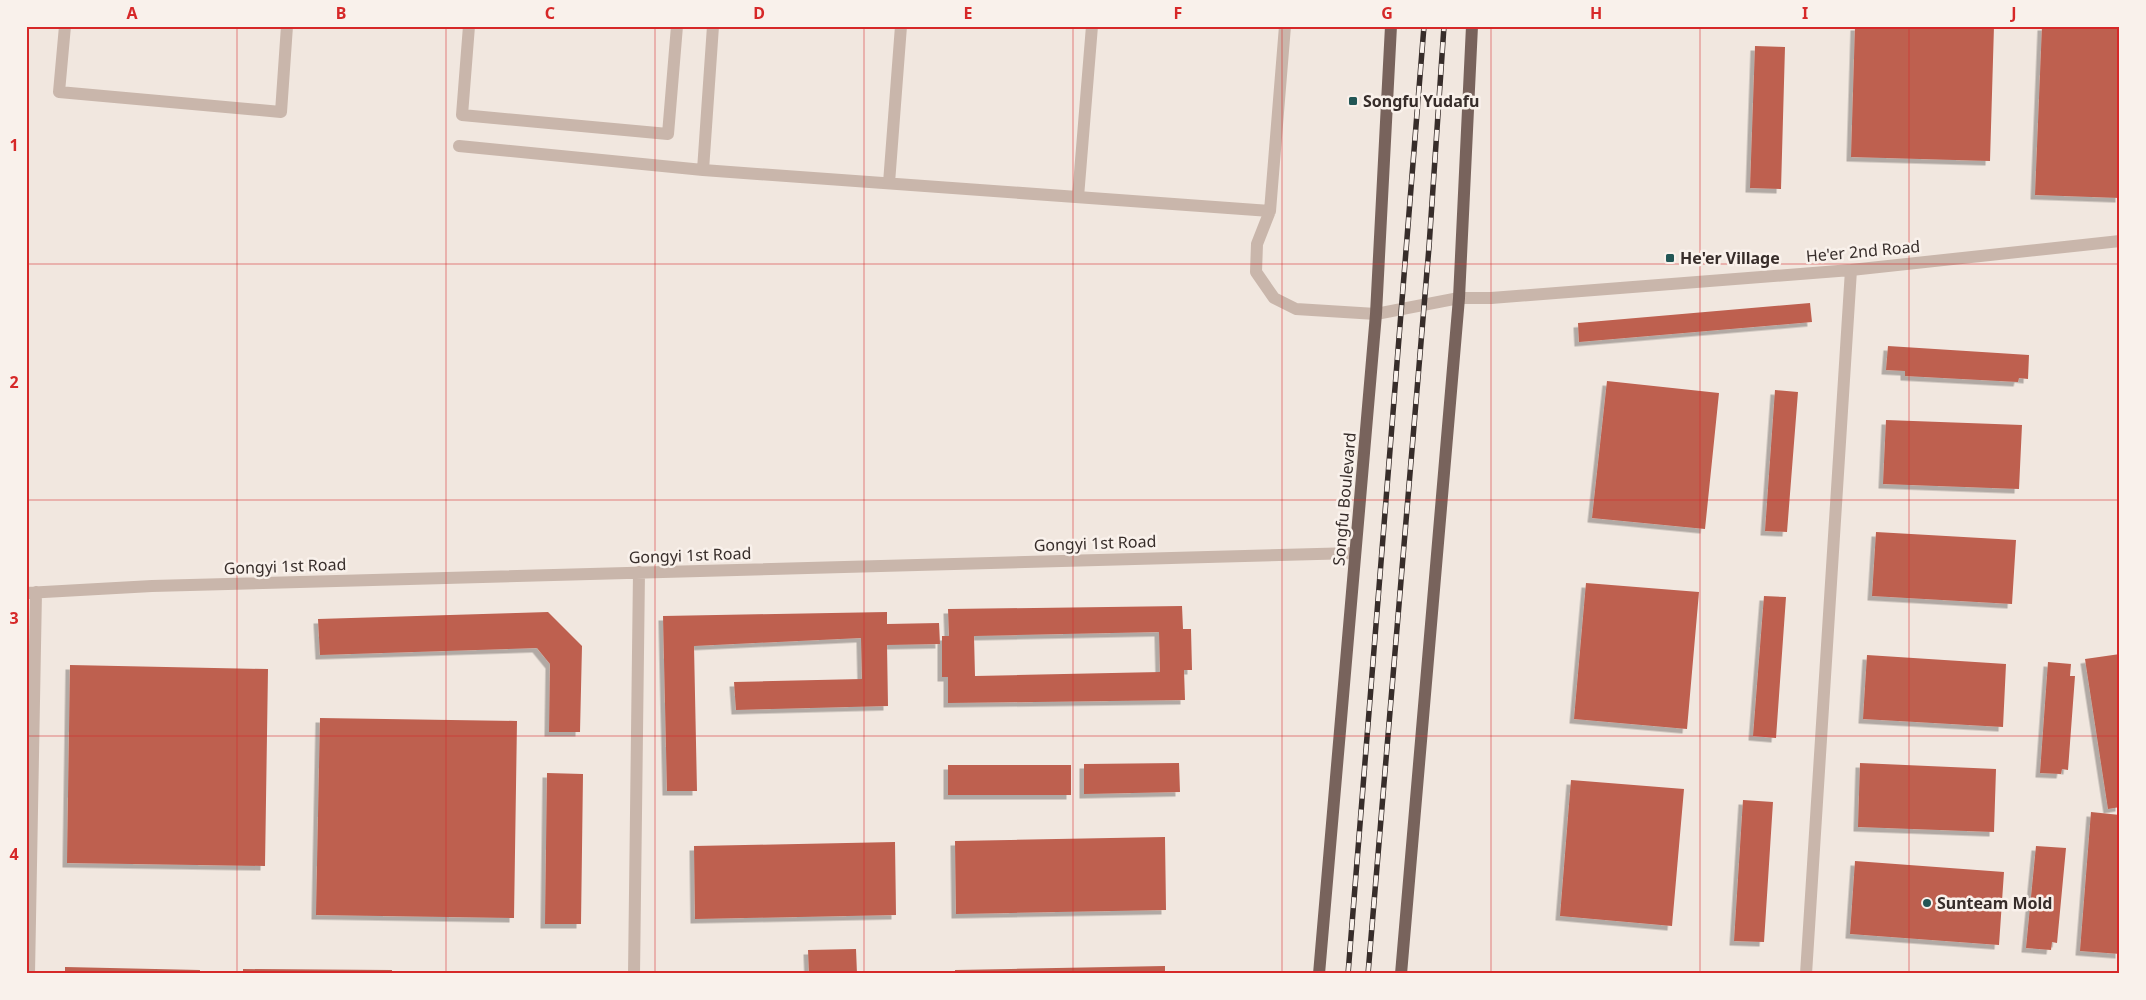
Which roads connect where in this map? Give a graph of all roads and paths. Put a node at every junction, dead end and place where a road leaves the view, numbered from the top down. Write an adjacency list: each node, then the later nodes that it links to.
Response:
1 (65, 26): 2 (street)
2 (287, 26)
3 (469, 26): 4 (street)
4 (677, 26)
5 (714, 26): 12 (street)
6 (901, 26): 13 (street)
7 (1092, 26): 14 (street)
8 (1284, 26): 15 (street, He'er 2nd Road)
9 (1391, 26): 19 (main road, Songfu Boulevard)
10 (1472, 26): 18 (main road)
11 (460, 146): 12 (street)
12 (703, 170): 13 (street)
13 (889, 184): 14 (street)
14 (1078, 197): 15 (street)
15 (1270, 211): 19 (street, He'er 2nd Road)
16 (2120, 241): 17 (street, He'er 2nd Road)
17 (1851, 270): 18 (street, He'er 2nd Road); 27 (street)
18 (1459, 298): 19 (street, He'er 2nd Road); 26 (main road)
19 (1376, 314): 20 (main road, Songfu Boulevard)
20 (1355, 553): 21 (street, Gongyi 1st Road); 25 (main road, Songfu Boulevard)
21 (640, 572): 22 (street, Gongyi 1st Road); 24 (street)
22 (31, 592): 23 (street)
23 (29, 974)
24 (634, 974)
25 (1319, 974)
26 (1401, 974)
27 (1806, 974)

